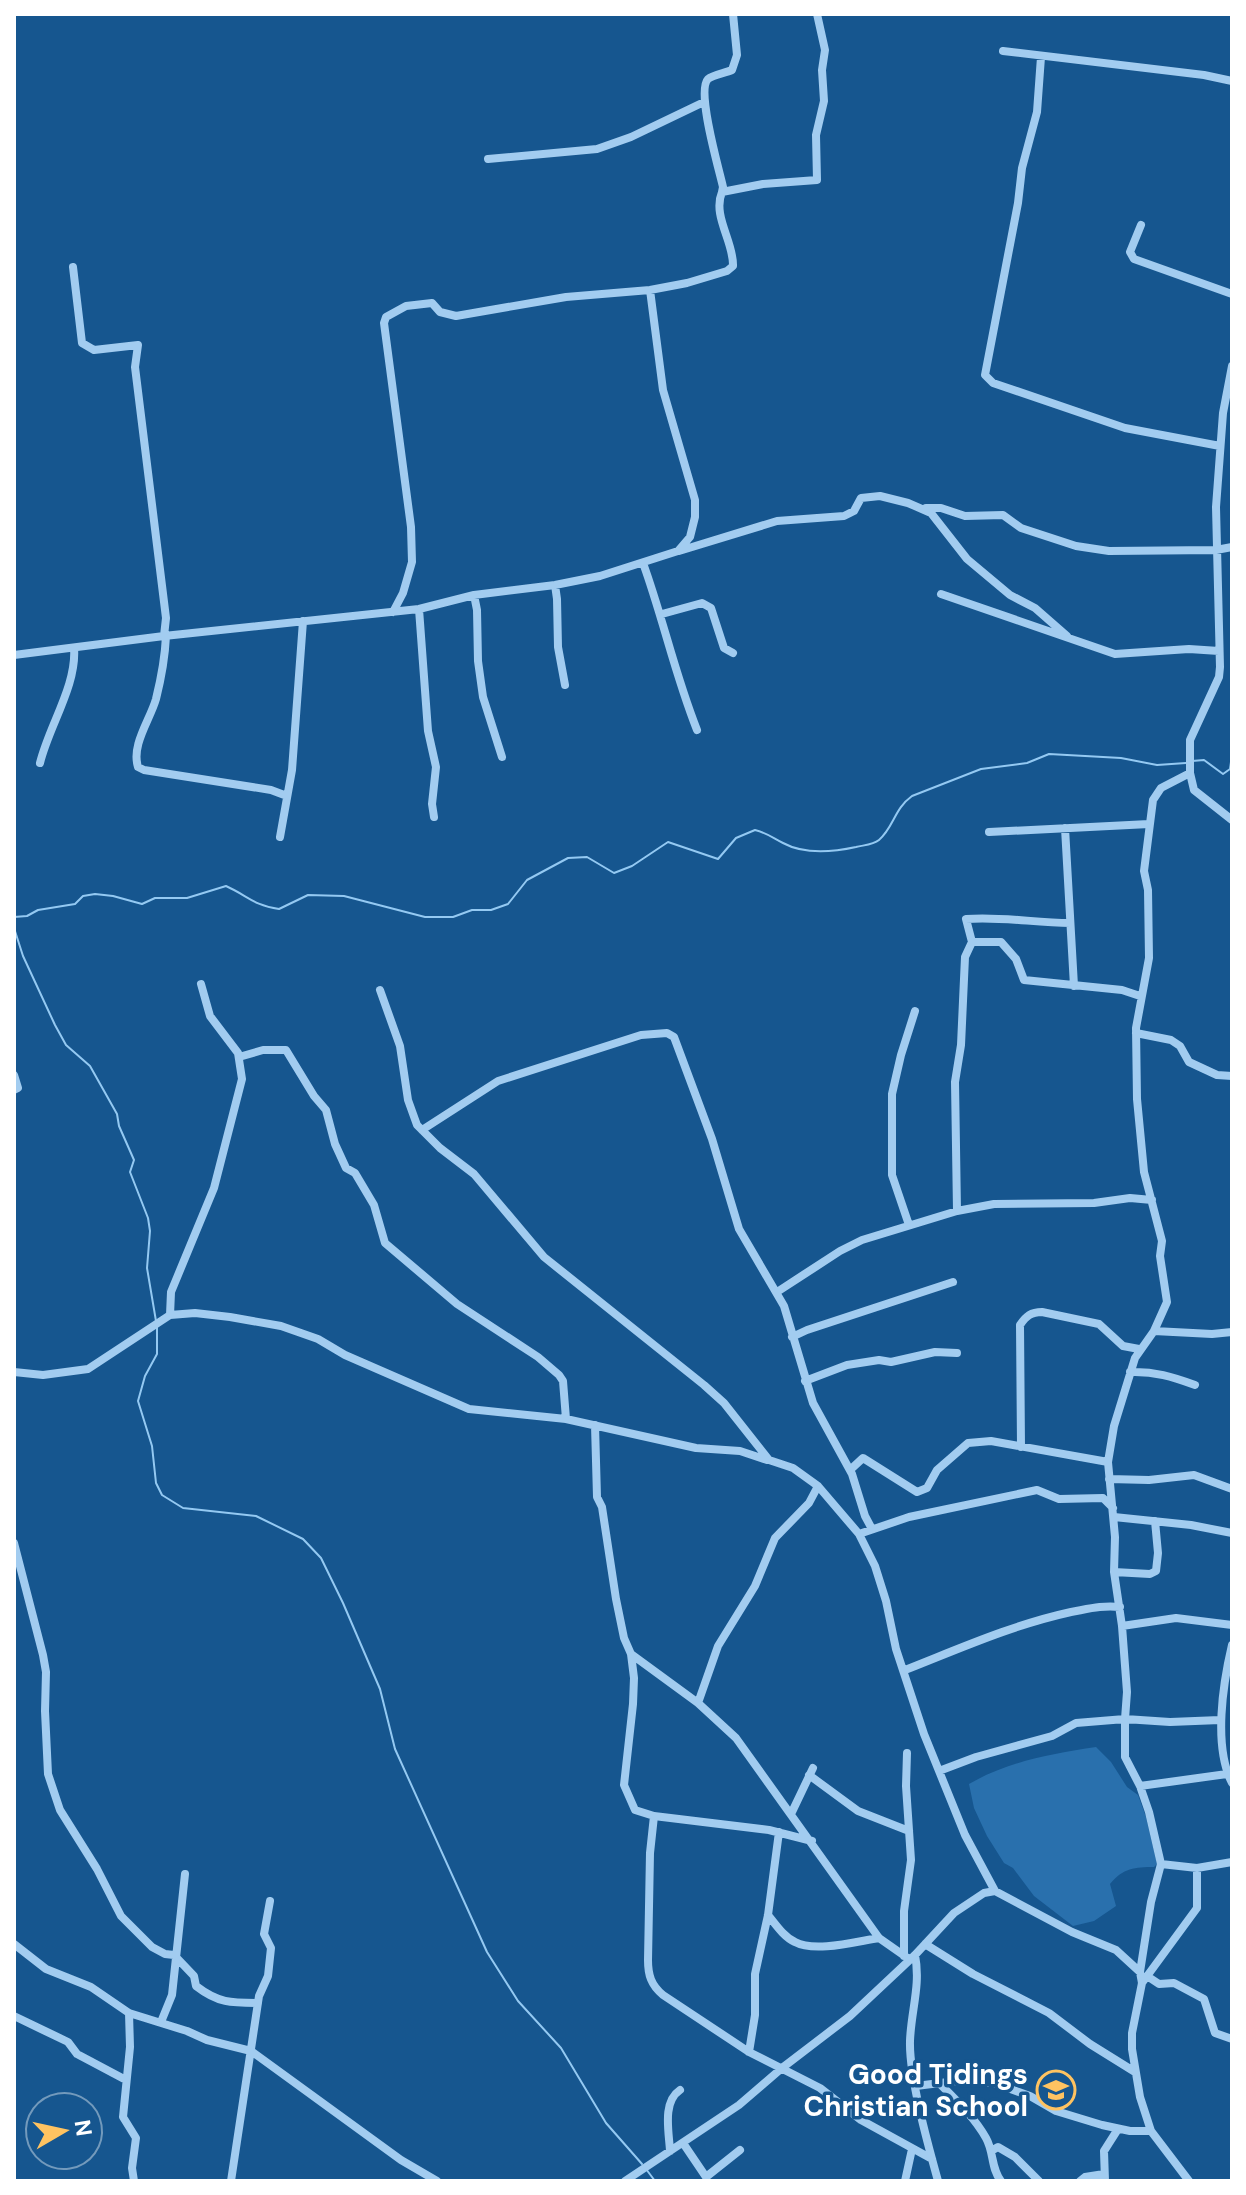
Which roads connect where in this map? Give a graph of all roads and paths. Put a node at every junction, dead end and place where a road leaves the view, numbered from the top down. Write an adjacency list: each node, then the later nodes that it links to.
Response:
1 (733, 14): 6 (street)
2 (817, 14): 8 (street)
3 (1003, 51): 4 (street)
4 (1041, 57): 5 (street); 14 (street)
5 (1232, 81)
6 (704, 102): 7 (street); 8 (street)
7 (488, 159)
8 (722, 192): 11 (street)
9 (1141, 225): 12 (street)
10 (73, 267): 27 (street)
11 (650, 290): 18 (street); 24 (street)
12 (1232, 294)
13 (1232, 366): 14 (street)
14 (1220, 446): 17 (street)
15 (920, 508): 17 (street); 18 (street); 28 (street)
16 (1232, 547): 17 (street)
17 (1216, 550): 30 (street)
18 (678, 551): 19 (street)
19 (643, 563): 20 (street); 25 (street)
20 (555, 585): 22 (street); 33 (street)
21 (941, 594): 28 (street)
22 (474, 595): 23 (street); 35 (street)
23 (419, 609): 24 (street); 39 (street)
24 (393, 612): 26 (street)
25 (662, 614): 31 (street); 34 (street)
26 (303, 621): 27 (street); 38 (street)
27 (165, 636): 29 (street); 38 (street)
28 (1067, 636): 30 (street)
29 (74, 648): 32 (street); 36 (street)
30 (1219, 651): 37 (street)
31 (733, 653)
32 (14, 655)
33 (565, 685)
34 (697, 730)
35 (502, 757)
36 (40, 763)
37 (1189, 764): 40 (street); 41 (street)
38 (287, 796): 44 (street)
39 (434, 817)
40 (1232, 820)
41 (1149, 824): 42 (street); 50 (street)
42 (1065, 828): 43 (street); 45 (street)
43 (989, 832)
44 (280, 837)
45 (1070, 923): 46 (street); 48 (street)
46 (972, 942): 48 (street); 59 (street)
47 (201, 984): 53 (street)
48 (1074, 986): 50 (street)
49 (380, 990): 57 (street)
50 (1140, 996): 52 (street)
51 (915, 1011): 60 (street)
52 (1136, 1033): 55 (street); 58 (street)
53 (239, 1057): 63 (street); 73 (street)
54 (14, 1075): 56 (street)
55 (1232, 1076)
56 (14, 1090)
57 (422, 1130): 62 (street); 76 (street)
58 (1152, 1200): 59 (street); 64 (street)
59 (957, 1211): 60 (street)
60 (909, 1225): 62 (street)
61 (953, 1282): 66 (street)
62 (777, 1292): 66 (street)
63 (165, 1317): 69 (street); 73 (street)
64 (1154, 1331): 65 (street); 67 (street)
65 (1232, 1332)
66 (792, 1337): 71 (street)
67 (1139, 1349): 70 (street); 75 (street)
68 (957, 1353): 71 (street)
69 (14, 1372)
70 (1130, 1372): 72 (street); 77 (street)
71 (805, 1381): 78 (street)
72 (1195, 1385)
73 (566, 1419): 74 (street)
74 (595, 1425): 76 (street); 93 (street)
75 (1021, 1447): 77 (street); 78 (street)
76 (769, 1460): 80 (street)
77 (1108, 1462): 79 (street)
78 (850, 1470): 84 (street)
79 (1109, 1479): 81 (street); 82 (street)
80 (818, 1486): 86 (street); 95 (street)
81 (1232, 1489)
82 (1114, 1513): 83 (street); 84 (street); 88 (street)
83 (1155, 1521): 85 (street); 88 (street)
84 (872, 1529): 86 (street)
85 (1232, 1533)
86 (859, 1534): 94 (street)
87 (14, 1543): 118 (street)
88 (1114, 1572): 89 (street)
89 (1120, 1607): 91 (street); 94 (street)
90 (1232, 1625): 91 (street)
91 (1122, 1626): 96 (street)
92 (1232, 1645): 97 (street)
93 (631, 1654): 95 (street); 104 (street)
94 (905, 1670): 100 (street)
95 (698, 1703): 103 (street)
96 (1125, 1719): 97 (street); 100 (street); 102 (street)
97 (1220, 1720): 99 (street)
98 (907, 1753): 105 (street)
99 (1228, 1755): 101 (street)
100 (939, 1771): 112 (street)
101 (1230, 1778): 102 (street)
102 (1140, 1786): 109 (street)
103 (792, 1812): 105 (street); 107 (street)
104 (654, 1816): 106 (street); 127 (street)
105 (909, 1831): 119 (street)
106 (779, 1832): 107 (street); 114 (street)
107 (812, 1841): 115 (street)
108 (1232, 1862): 110 (street)
109 (1161, 1864): 110 (street); 120 (street)
110 (1197, 1868): 120 (street)
111 (185, 1874): 118 (street)
112 (995, 1891): 117 (street); 120 (street)
113 (270, 1901): 121 (street)
114 (768, 1915): 115 (street); 127 (street)
115 (879, 1938): 119 (street)
116 (14, 1944): 122 (street)
117 (925, 1944): 119 (street); 129 (street)
118 (174, 1955): 121 (street); 124 (street)
119 (909, 1957): 128 (street); 132 (street)
120 (1143, 1977): 125 (street); 129 (street)
121 (258, 2003): 126 (street)
122 (129, 2013): 124 (street); 130 (street)
123 (14, 2016): 130 (street)
124 (161, 2022): 126 (street)
125 (1232, 2039)
126 (251, 2051): 145 (street); 146 (street)
127 (749, 2052): 128 (street)
128 (782, 2068): 136 (street); 137 (street)
129 (1135, 2072): 135 (street)
130 (126, 2080): 144 (street)
131 (939, 2083): 132 (street); 134 (street); 140 (street)
132 (916, 2086): 141 (street)
133 (680, 2090): 139 (street)
134 (1118, 2129): 135 (street); 142 (street)
135 (1151, 2131): 153 (street)
136 (683, 2143): 139 (street); 143 (street)
137 (912, 2149): 141 (street); 148 (street)
138 (740, 2150): 143 (street)
139 (670, 2151): 147 (street)
140 (991, 2151): 150 (street); 151 (street)
141 (932, 2159): 149 (street)
142 (1105, 2177): 152 (street)
143 (707, 2179)
144 (134, 2181)
145 (231, 2181)
146 (437, 2181)
147 (625, 2181)
148 (905, 2181)
149 (938, 2181)
150 (1001, 2181)
151 (1039, 2181)
152 (1080, 2181)
153 (1189, 2181)

